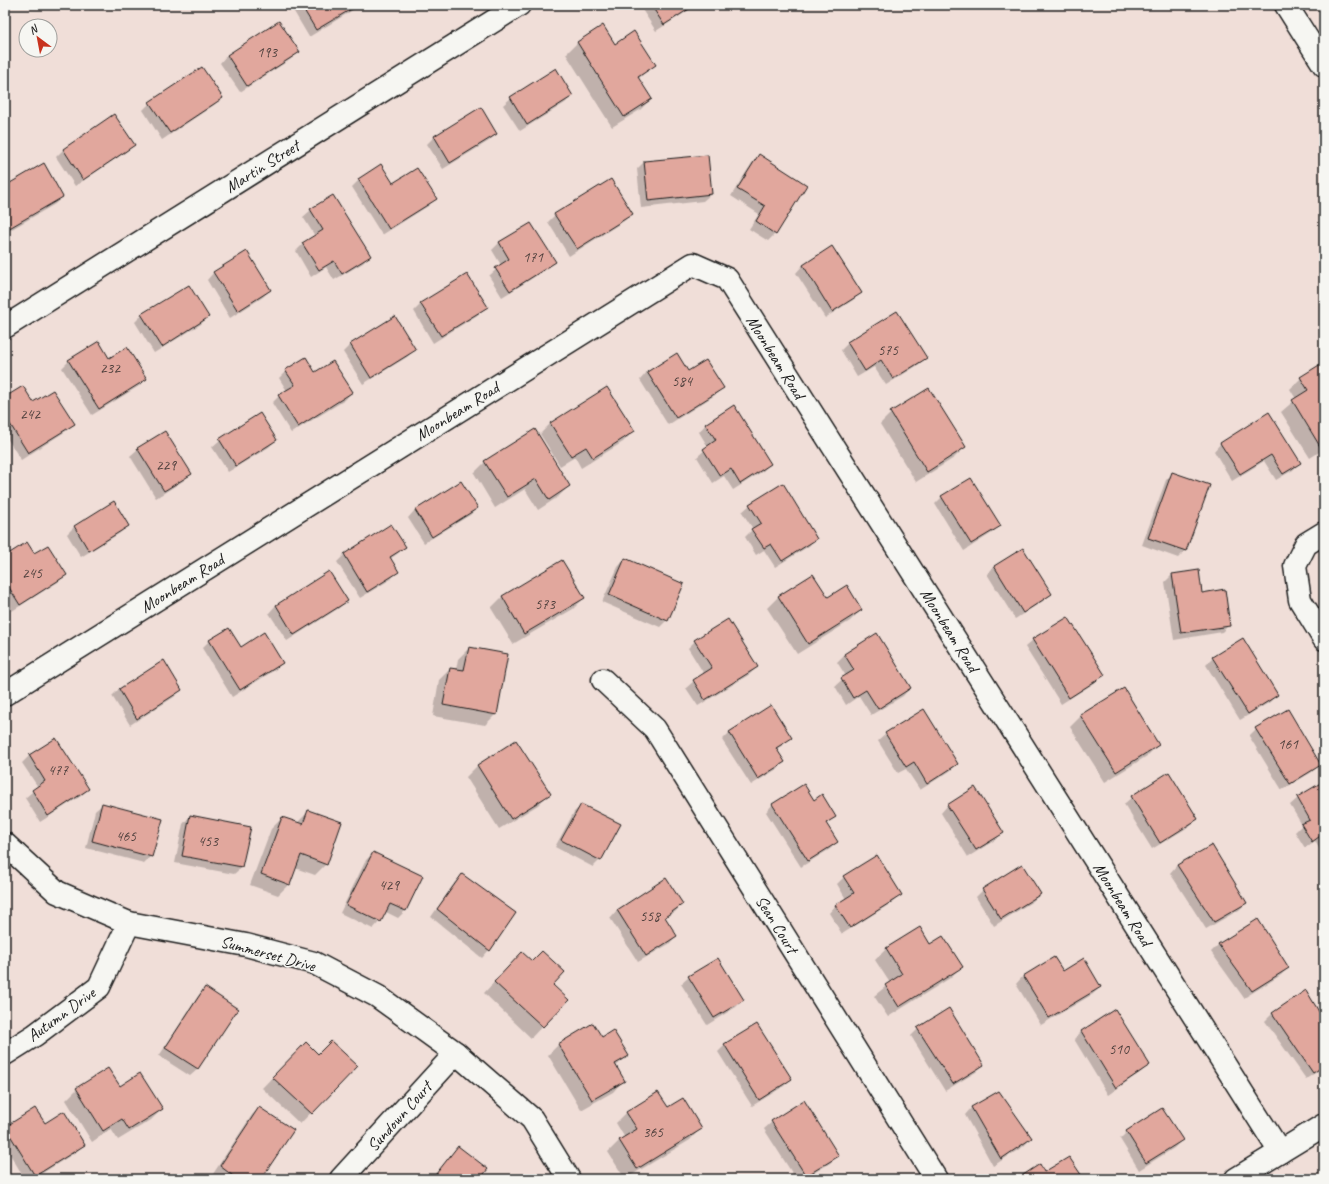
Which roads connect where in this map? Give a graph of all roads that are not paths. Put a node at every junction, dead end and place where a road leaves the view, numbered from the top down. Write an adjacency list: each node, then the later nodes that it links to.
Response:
1 (518, 5): 4 (street, Martin Street)
2 (1286, 5): 3 (street)
3 (1324, 65)
4 (5, 327)
5 (1324, 533): 6 (street)
6 (1324, 639)
7 (603, 680): 17 (street, Sean Court)
8 (5, 694): 14 (street, Moonbeam Road)
9 (5, 844): 10 (street, Summerset Drive)
10 (129, 923): 11 (street, Summerset Drive); 12 (street, Autumn Drive)
11 (456, 1053): 15 (street, Sundown Court); 16 (street, Summerset Drive)
12 (5, 1054)
13 (1324, 1125): 14 (street)
14 (1280, 1152): 18 (street)
15 (341, 1179)
16 (569, 1179)
17 (936, 1179)
18 (1236, 1179)

